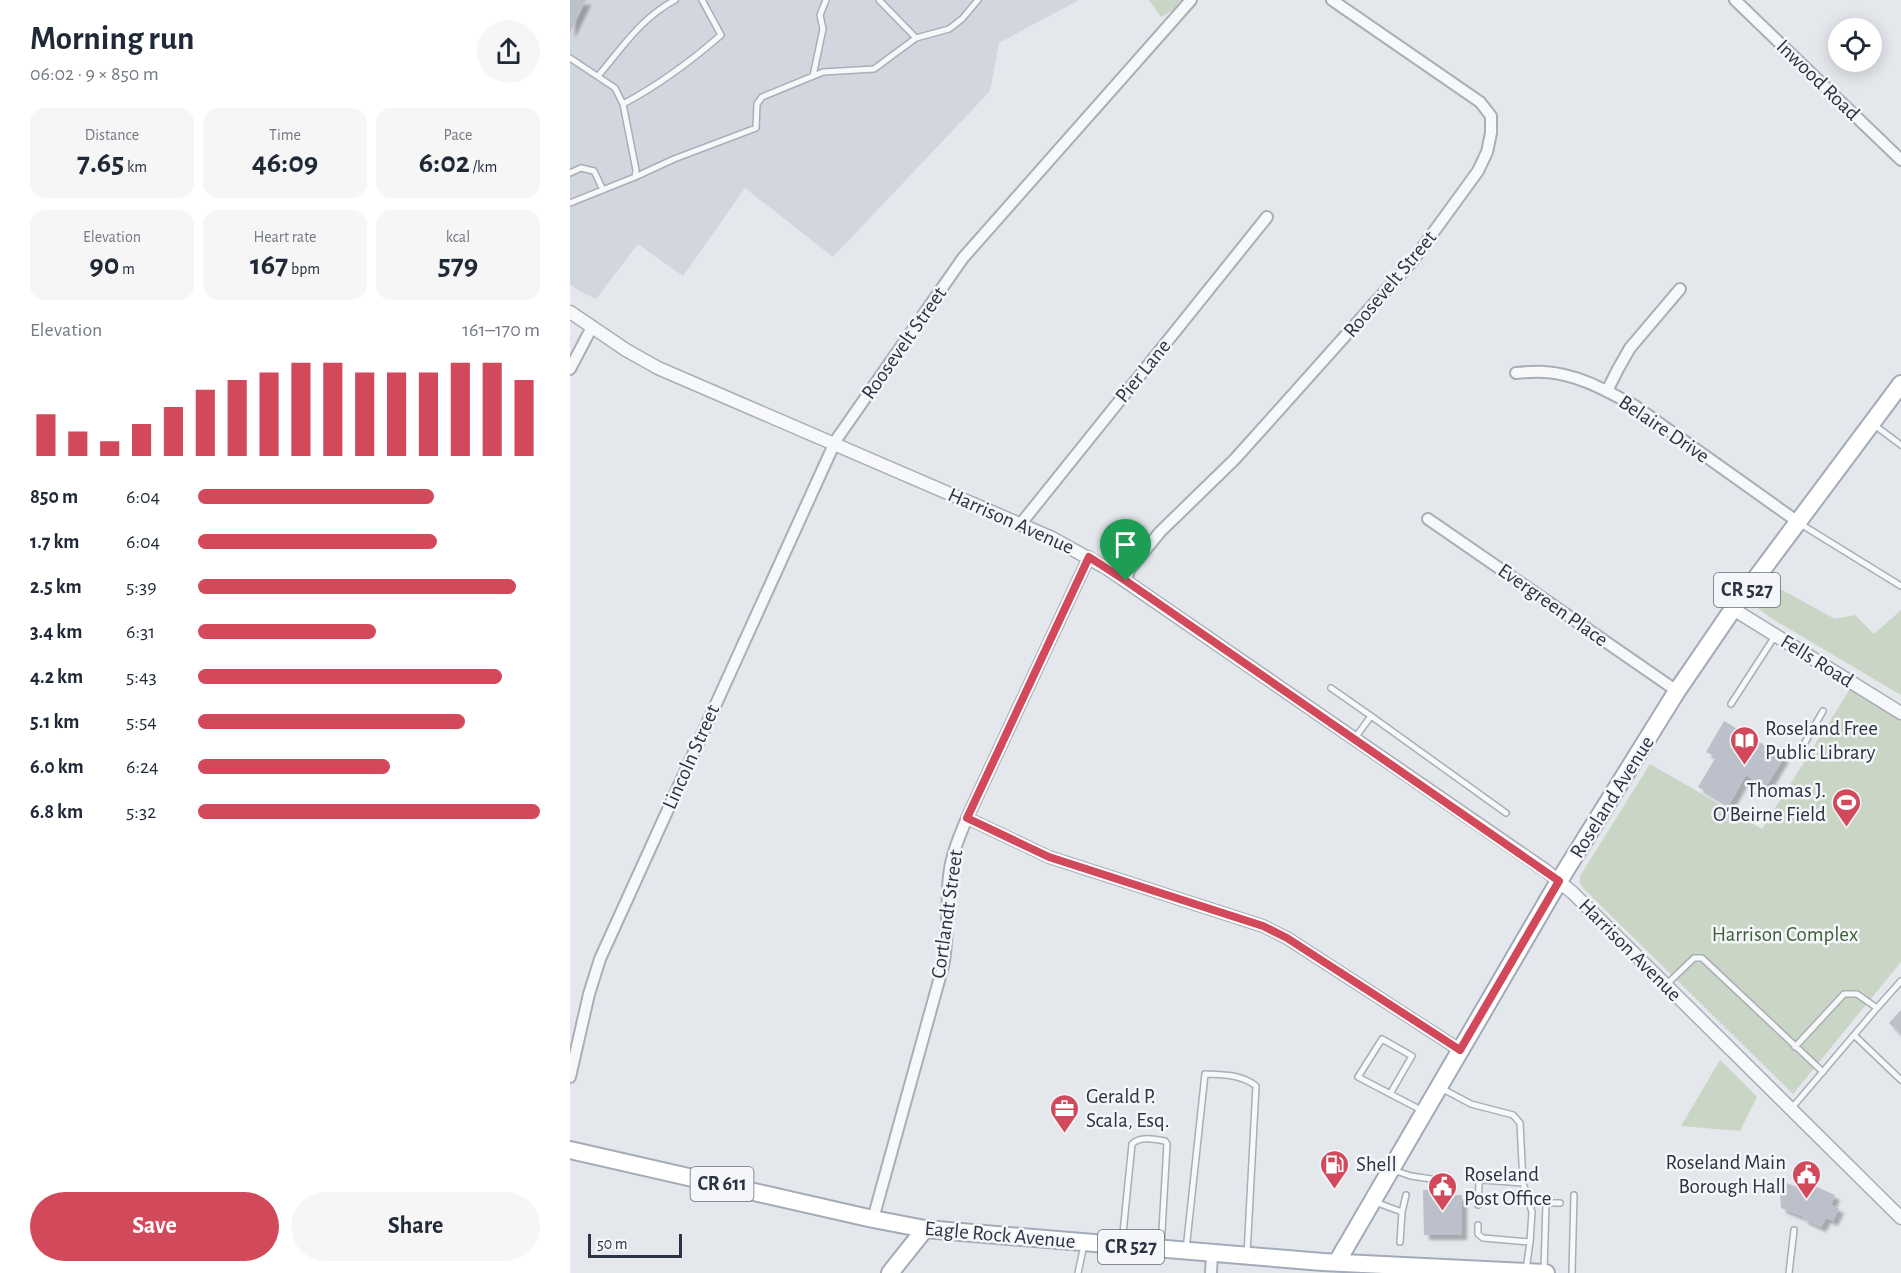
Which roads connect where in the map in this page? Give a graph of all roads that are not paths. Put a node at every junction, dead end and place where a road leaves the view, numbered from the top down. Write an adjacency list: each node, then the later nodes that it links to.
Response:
1 (675, 0): 11 (lane)
2 (702, 0): 13 (lane)
3 (826, 0): 12 (lane)
4 (879, 0): 9 (lane)
5 (978, 0): 9 (lane)
6 (1191, 0): 28 (street, Roosevelt Street)
7 (1332, 0): 34 (street, Roosevelt Street)
8 (1735, 0): 14 (street, Inwood Road)
9 (916, 38): 12 (lane)
10 (570, 58): 11 (lane)
11 (598, 76): 13 (lane)
12 (813, 76): 16 (lane)
13 (623, 104): 16 (lane)
14 (1901, 160)
15 (570, 173): 17 (lane)
16 (635, 177): 17 (lane)
17 (603, 190): 18 (lane)
18 (570, 203)
19 (1267, 217): 32 (street, Pier Lane)
20 (1680, 289): 26 (street)
21 (570, 312): 22 (street, Harrison Avenue)
22 (592, 327): 23 (street); 28 (street, Harrison Avenue)
23 (570, 369)
24 (1516, 373): 26 (street, Belaire Drive)
25 (1901, 384): 27 (main road, Roseland Avenue / CR 527)
26 (1607, 391): 31 (street, Belaire Drive)
27 (1872, 423): 29 (lane); 31 (main road, Roseland Avenue / CR 527)
28 (833, 444): 32 (street, Harrison Avenue); 56 (street, Lincoln Street)
29 (1901, 445)
30 (1428, 519): 39 (street, Evergreen Place)
31 (1798, 522): 35 (lane); 36 (main road, Roseland Avenue / CR 527)
32 (1018, 524): 33 (street, Harrison Avenue)
33 (1089, 557): 34 (street, Harrison Avenue); 47 (street, Cortlandt Street)
34 (1126, 581): 44 (street, Harrison Avenue)
35 (1901, 586)
36 (1733, 609): 37 (street, Fells Road); 39 (main road, Roseland Avenue / CR 527)
37 (1775, 636): 40 (lane); 42 (street, Fells Road)
38 (1331, 688): 43 (lane)
39 (1677, 692): 48 (main road, Roseland Avenue / CR 527)
40 (1731, 704)
41 (1823, 711): 45 (lane)
42 (1901, 713)
43 (1371, 716): 44 (lane); 46 (lane)
44 (1354, 740): 48 (street, Harrison Avenue)
45 (1803, 746)
46 (1506, 813)
47 (967, 818): 54 (street); 73 (street, Cortlandt Street)
48 (1559, 881): 50 (street, Harrison Avenue); 54 (main road, Roseland Avenue / CR 527)
49 (1901, 981): 51 (lane)
50 (1666, 985): 53 (lane); 60 (street, Harrison Avenue)
51 (1877, 1008): 52 (lane); 53 (lane)
52 (1855, 1036): 55 (lane); 57 (lane)
53 (1795, 1047): 55 (lane)
54 (1460, 1050): 58 (main road, Roseland Avenue / CR 527)
55 (1823, 1072): 60 (lane)
56 (570, 1077)
57 (1901, 1080)
58 (1439, 1087): 61 (main road, Roseland Avenue / CR 527); 65 (lane)
59 (1390, 1094): 59 (lane); 61 (lane)
60 (1791, 1109): 72 (street, Harrison Avenue)
61 (1425, 1112): 63 (main road, Roseland Avenue / CR 527)
62 (570, 1150): 73 (main road, Eagle Rock Avenue / CR 611)
63 (1392, 1169): 64 (lane); 68 (main road, Roseland Avenue / CR 527)
64 (1452, 1182)
65 (1523, 1183): 70 (lane); 78 (lane)
66 (1406, 1195): 71 (lane)
67 (1574, 1195): 94 (lane)
68 (1373, 1202): 71 (lane); 85 (main road, Roseland Avenue / CR 527)
69 (1560, 1203): 93 (lane)
70 (1478, 1205)
71 (1402, 1212): 77 (lane)
72 (1901, 1218)
73 (873, 1220): 75 (main road, Eagle Rock Avenue / CR 611)
74 (1478, 1225): 78 (lane)
75 (925, 1229): 79 (main road, Eagle Rock Avenue / CR 527); 90 (main road)
76 (1794, 1230): 95 (lane)
77 (1400, 1242)
78 (1530, 1242): 89 (lane)
79 (1084, 1243): 80 (main road, Eagle Rock Avenue / CR 527); 91 (lane)
80 (1121, 1246): 81 (main road, Eagle Rock Avenue / CR 527); 81 (lane)
81 (1161, 1249): 82 (main road, Eagle Rock Avenue / CR 527)
82 (1186, 1251): 83 (main road, Eagle Rock Avenue / CR 527); 84 (lane)
83 (1212, 1254): 84 (main road, Eagle Rock Avenue / CR 527); 92 (street)
84 (1247, 1256): 85 (main road, Eagle Rock Avenue / CR 527)
85 (1337, 1262): 86 (main road, Eagle Rock Avenue)
86 (1371, 1269): 87 (main road, Eagle Rock Avenue)
87 (1393, 1269): 88 (main road, Eagle Rock Avenue)
88 (1445, 1270): 89 (main road, Eagle Rock Avenue)
89 (1526, 1272): 93 (main road, Eagle Rock Avenue)
90 (890, 1273)
91 (1078, 1273)
92 (1211, 1273)
93 (1545, 1273)
94 (1572, 1273)
95 (1789, 1273)

